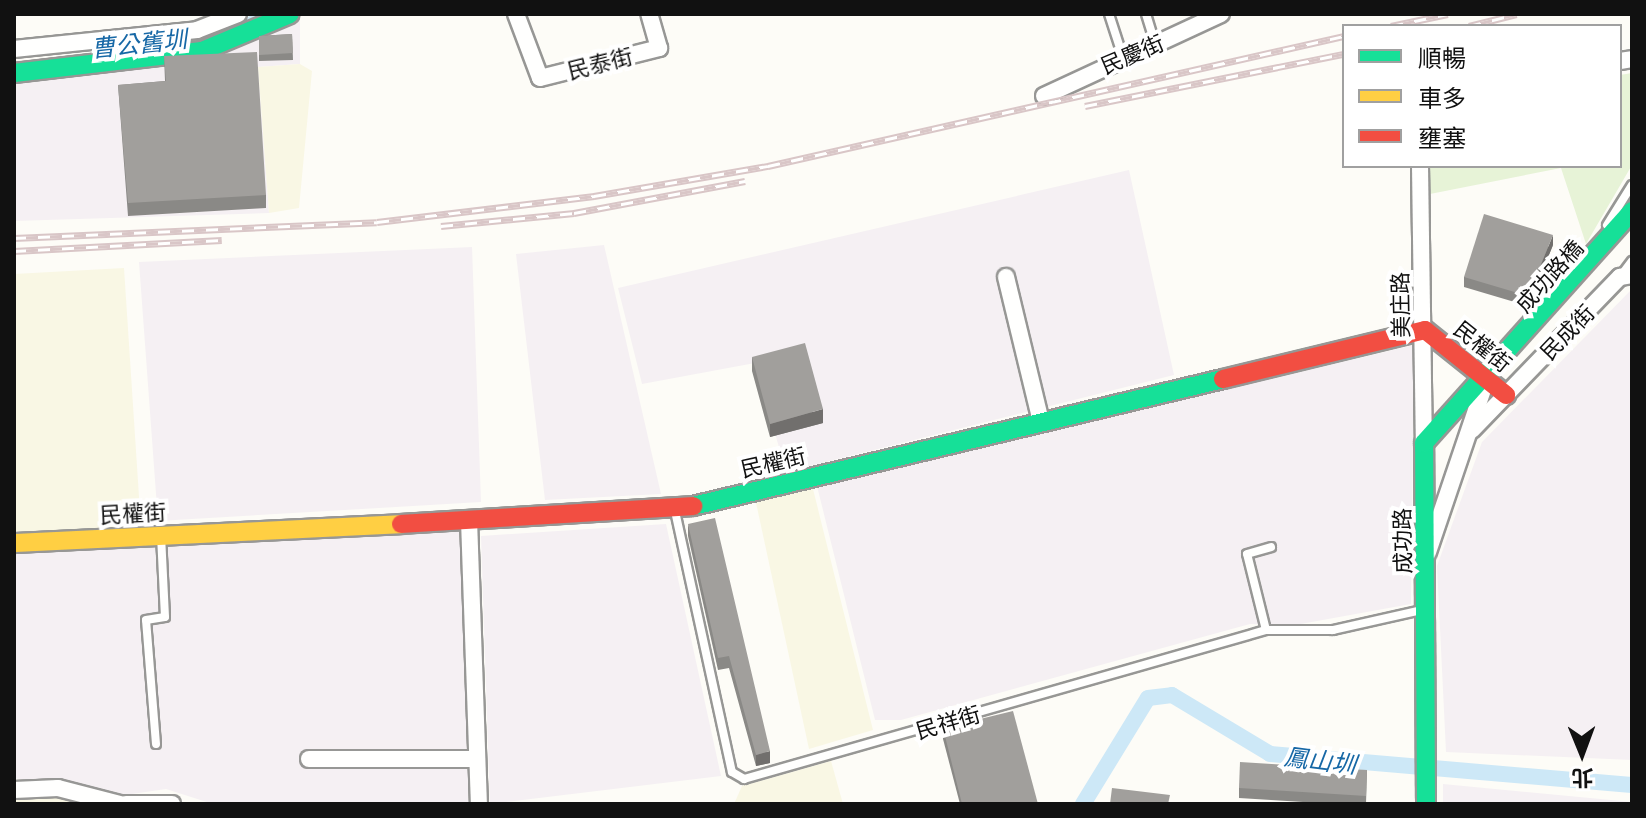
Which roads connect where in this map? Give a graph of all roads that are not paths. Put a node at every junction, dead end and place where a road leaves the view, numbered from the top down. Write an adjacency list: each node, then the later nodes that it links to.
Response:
1 (238, 14): 9 (street)
2 (290, 14): 11 (street)
3 (516, 14): 4 (street, 民泰街)
4 (649, 14)
5 (1109, 14): 10 (lane)
6 (1146, 14): 8 (lane)
7 (1221, 14): 8 (street, 民慶街)
8 (1155, 43): 10 (street, 民慶街)
9 (14, 49)
10 (1122, 54): 12 (street, 民慶街)
11 (14, 73)
12 (1044, 96)
13 (1420, 168): 19 (street, 美庄路)
14 (1632, 185): 20 (lane)
15 (1632, 211): 20 (street, 成功路橋)
16 (1632, 261): 17 (lane)
17 (1626, 276): 21 (street, 民成街)
18 (1006, 277): 22 (street)
19 (1425, 330): 20 (street, 民權街); 22 (street, 民權街); 24 (street, 美庄路)
20 (1492, 374): 21 (street, 民權街); 23 (street); 24 (street)
21 (1506, 395): 23 (street, 民成街)
22 (1041, 422): 25 (street, 民權街)
23 (1472, 430): 30 (street)
24 (1424, 443): 30 (street, 成功路)
25 (675, 510): 26 (street, 民權街); 32 (lane, 民祥街)
26 (469, 520): 27 (street, 民權街); 35 (street)
27 (161, 536): 28 (street, 民權街); 33 (lane)
28 (14, 543)
29 (1271, 547): 32 (lane)
30 (1426, 558): 31 (street, 成功路)
31 (1427, 609): 32 (lane, 民祥街); 37 (street, 成功路)
32 (1266, 630)
33 (156, 744)
34 (309, 759): 35 (street)
35 (477, 759): 41 (street)
36 (14, 790): 38 (street)
37 (1426, 800)
38 (120, 804)
39 (126, 804): 40 (street)
40 (172, 804)
41 (479, 804)

